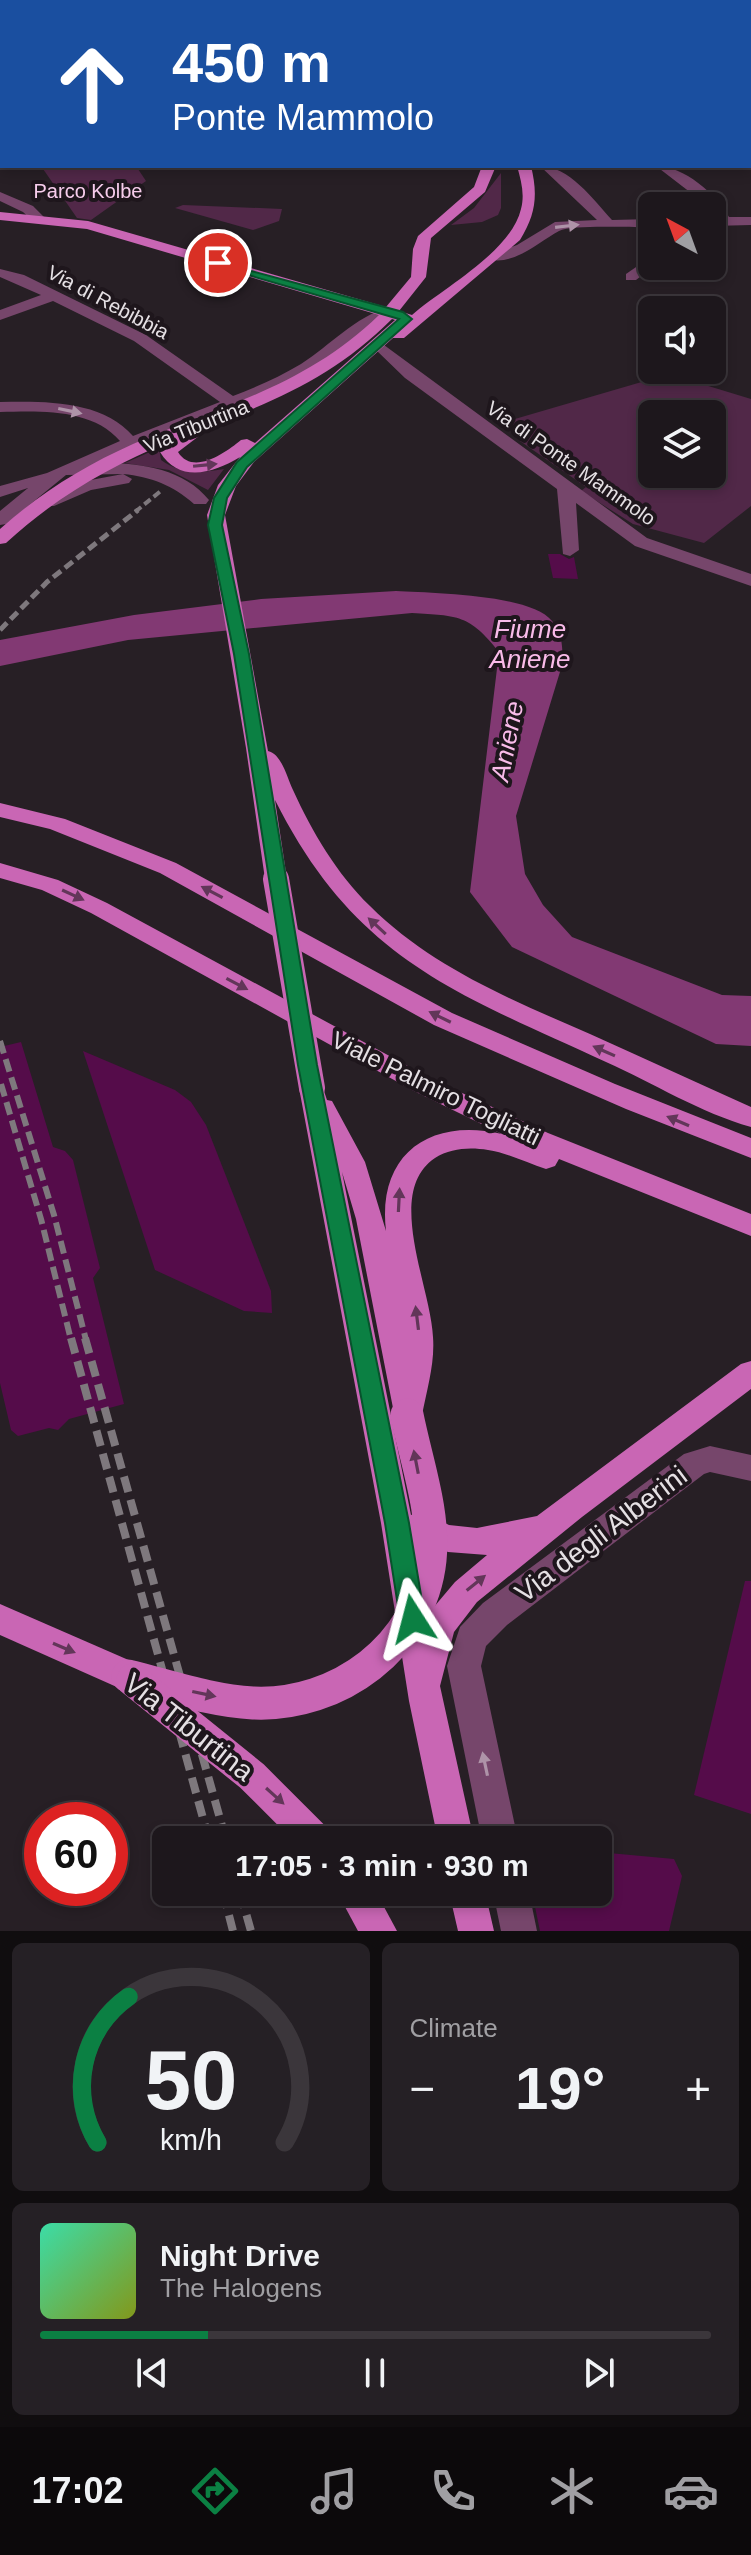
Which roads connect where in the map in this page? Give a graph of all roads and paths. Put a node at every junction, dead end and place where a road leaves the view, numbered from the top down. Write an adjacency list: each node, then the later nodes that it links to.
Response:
1 (489, 168): 20 (main road, Via Tiburtina)
2 (525, 168): 15 (main road, Via Tiburtina)
3 (549, 168): 14 (street)
4 (666, 168): 6 (street)
5 (692, 169): 6 (street)
6 (691, 185): 7 (street)
7 (700, 192)
8 (0, 196): 10 (street)
9 (0, 216): 10 (main road)
10 (39, 219): 20 (main road)
11 (726, 221): 12 (street)
12 (751, 221)
13 (638, 223): 14 (street)
14 (608, 224): 15 (street, one-way to 14)
15 (497, 257): 22 (main road, Via Tiburtina)
16 (638, 271): 18 (street)
17 (0, 273): 19 (street, Via di Rebibbia)
18 (631, 277)
19 (52, 296): 21 (street); 26 (street, Via di Rebibbia)
20 (390, 312): 23 (main road, Via Tiburtina); 25 (main road, Via Tiburtina); 26 (street, Via Tiburtina)
21 (0, 315)
22 (384, 350): 23 (main road, Via Tiburtina); 31 (street, Via di Ponte Mammolo)
23 (358, 363): 24 (main road, Via Tiburtina)
24 (331, 387): 25 (main road, one-way to 24); 36 (main road, Via Tiburtina)
25 (272, 396): 29 (main road, Via Tiburtina)
26 (232, 403): 28 (street, Via Tiburtina)
27 (0, 407): 28 (street, one-way to 28)
28 (130, 443): 30 (street, Via Tiburtina)
29 (99, 467): 30 (street); 33 (street); 34 (main road, Via Tiburtina)
30 (60, 471): 32 (street); 35 (street, Via Tiburtina)
31 (566, 488): 38 (street); 39 (street, Via di Ponte Mammolo)
32 (0, 492)
33 (200, 500): 34 (street); 36 (street)
34 (38, 507): 37 (main road, Via Tiburtina)
35 (0, 520)
36 (215, 525): 40 (main road)
37 (0, 539)
38 (570, 550)
39 (751, 580)
40 (251, 716): 43 (main road, bridge); 44 (main road, one-way to 40)
41 (0, 810): 45 (main road, one-way to 41)
42 (0, 870): 46 (main road, Viale Palmiro Togliatti, one-way to 46)
43 (312, 1088): 48 (main road); 51 (main road)
44 (751, 1118)
45 (751, 1148)
46 (681, 1197): 47 (main road, Viale Palmiro Togliatti); 48 (main road, one-way to 46)
47 (751, 1225)
48 (397, 1280): 54 (main road, one-way to 48, bridge)
49 (751, 1373): 52 (main road)
50 (751, 1468): 58 (street, Via degli Alberini, one-way to 50)
51 (388, 1475): 52 (main road); 55 (main road)
52 (571, 1507): 55 (main road, one-way to 52)
53 (0, 1619): 54 (main road, Via Tiburtina, one-way to 54)
54 (128, 1676): 56 (main road, Via Tiburtina, one-way to 56, bridge)
55 (426, 1701): 57 (main road)
56 (304, 1826)
57 (453, 1826)
58 (497, 1826)
59 (364, 1906): 62 (main road)
60 (470, 1906): 63 (main road)
61 (514, 1906): 64 (street)
62 (379, 1931)
63 (476, 1931)
64 (519, 1931)

